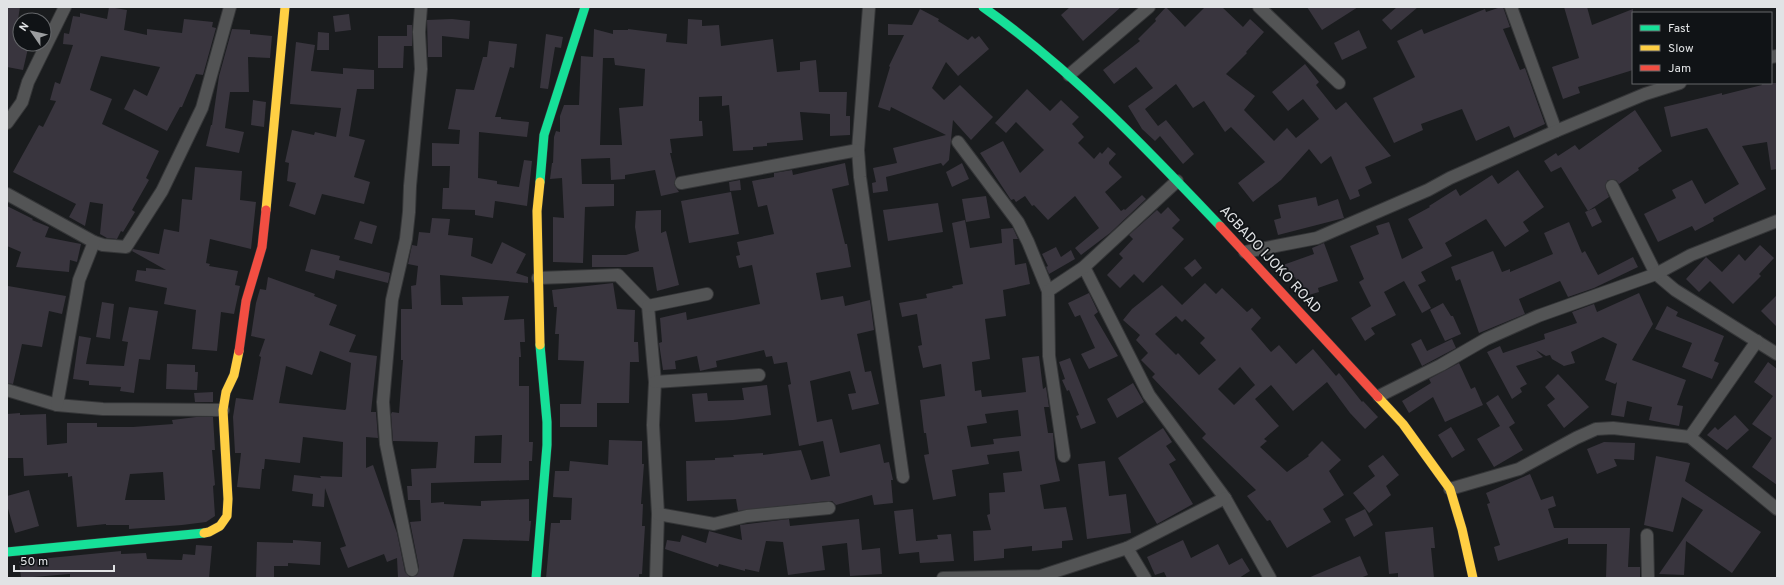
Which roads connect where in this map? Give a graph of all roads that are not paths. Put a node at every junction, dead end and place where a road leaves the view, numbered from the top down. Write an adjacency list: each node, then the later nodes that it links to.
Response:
1 (65, 7): 14 (street)
2 (230, 7): 23 (street)
3 (285, 7): 38 (street)
4 (421, 7): 50 (street)
5 (585, 7): 27 (street)
6 (869, 7): 17 (street)
7 (983, 7): 11 (street, AGBADO IJOKO ROAD)
8 (1149, 7): 11 (street)
9 (1261, 7): 12 (street)
10 (1511, 7): 15 (street)
11 (1069, 75): 18 (street, AGBADO IJOKO ROAD)
12 (1339, 83)
13 (1677, 84): 15 (street)
14 (7, 123)
15 (1556, 131): 24 (street)
16 (958, 142): 28 (street)
17 (858, 150): 19 (street); 41 (street)
18 (1177, 181): 24 (street, AGBADO IJOKO ROAD); 25 (street)
19 (681, 183)
20 (1612, 186): 26 (street)
21 (7, 194): 23 (street)
22 (1777, 221): 26 (street)
23 (94, 242): 37 (street)
24 (1245, 252): 36 (street, AGBADO IJOKO ROAD)
25 (1084, 266): 28 (street); 43 (street)
26 (1656, 274): 31 (street); 36 (street)
27 (538, 278): 30 (street); 52 (street)
28 (1048, 291): 40 (street)
29 (707, 294): 30 (street)
30 (648, 306): 34 (street)
31 (1757, 341): 32 (street); 39 (street)
32 (1777, 354)
33 (759, 375): 34 (street)
34 (655, 382): 46 (street)
35 (7, 390): 37 (street)
36 (1379, 396): 42 (street, AGBADO IJOKO ROAD)
37 (57, 405): 38 (street)
38 (223, 410): 49 (street)
39 (1690, 437): 42 (street); 45 (street)
40 (1064, 456)
41 (903, 477)
42 (1450, 489): 57 (street, AGBADO IJOKO ROAD)
43 (1225, 498): 48 (street); 56 (street)
44 (829, 508): 46 (street)
45 (1777, 509)
46 (658, 514): 53 (street)
47 (1647, 535): 58 (street)
48 (1127, 548): 51 (street); 55 (street)
49 (7, 552)
50 (412, 570)
51 (1041, 577): 54 (street)
52 (536, 578)
53 (656, 578)
54 (943, 578)
55 (1145, 578)
56 (1270, 578)
57 (1473, 578)
58 (1648, 578)

